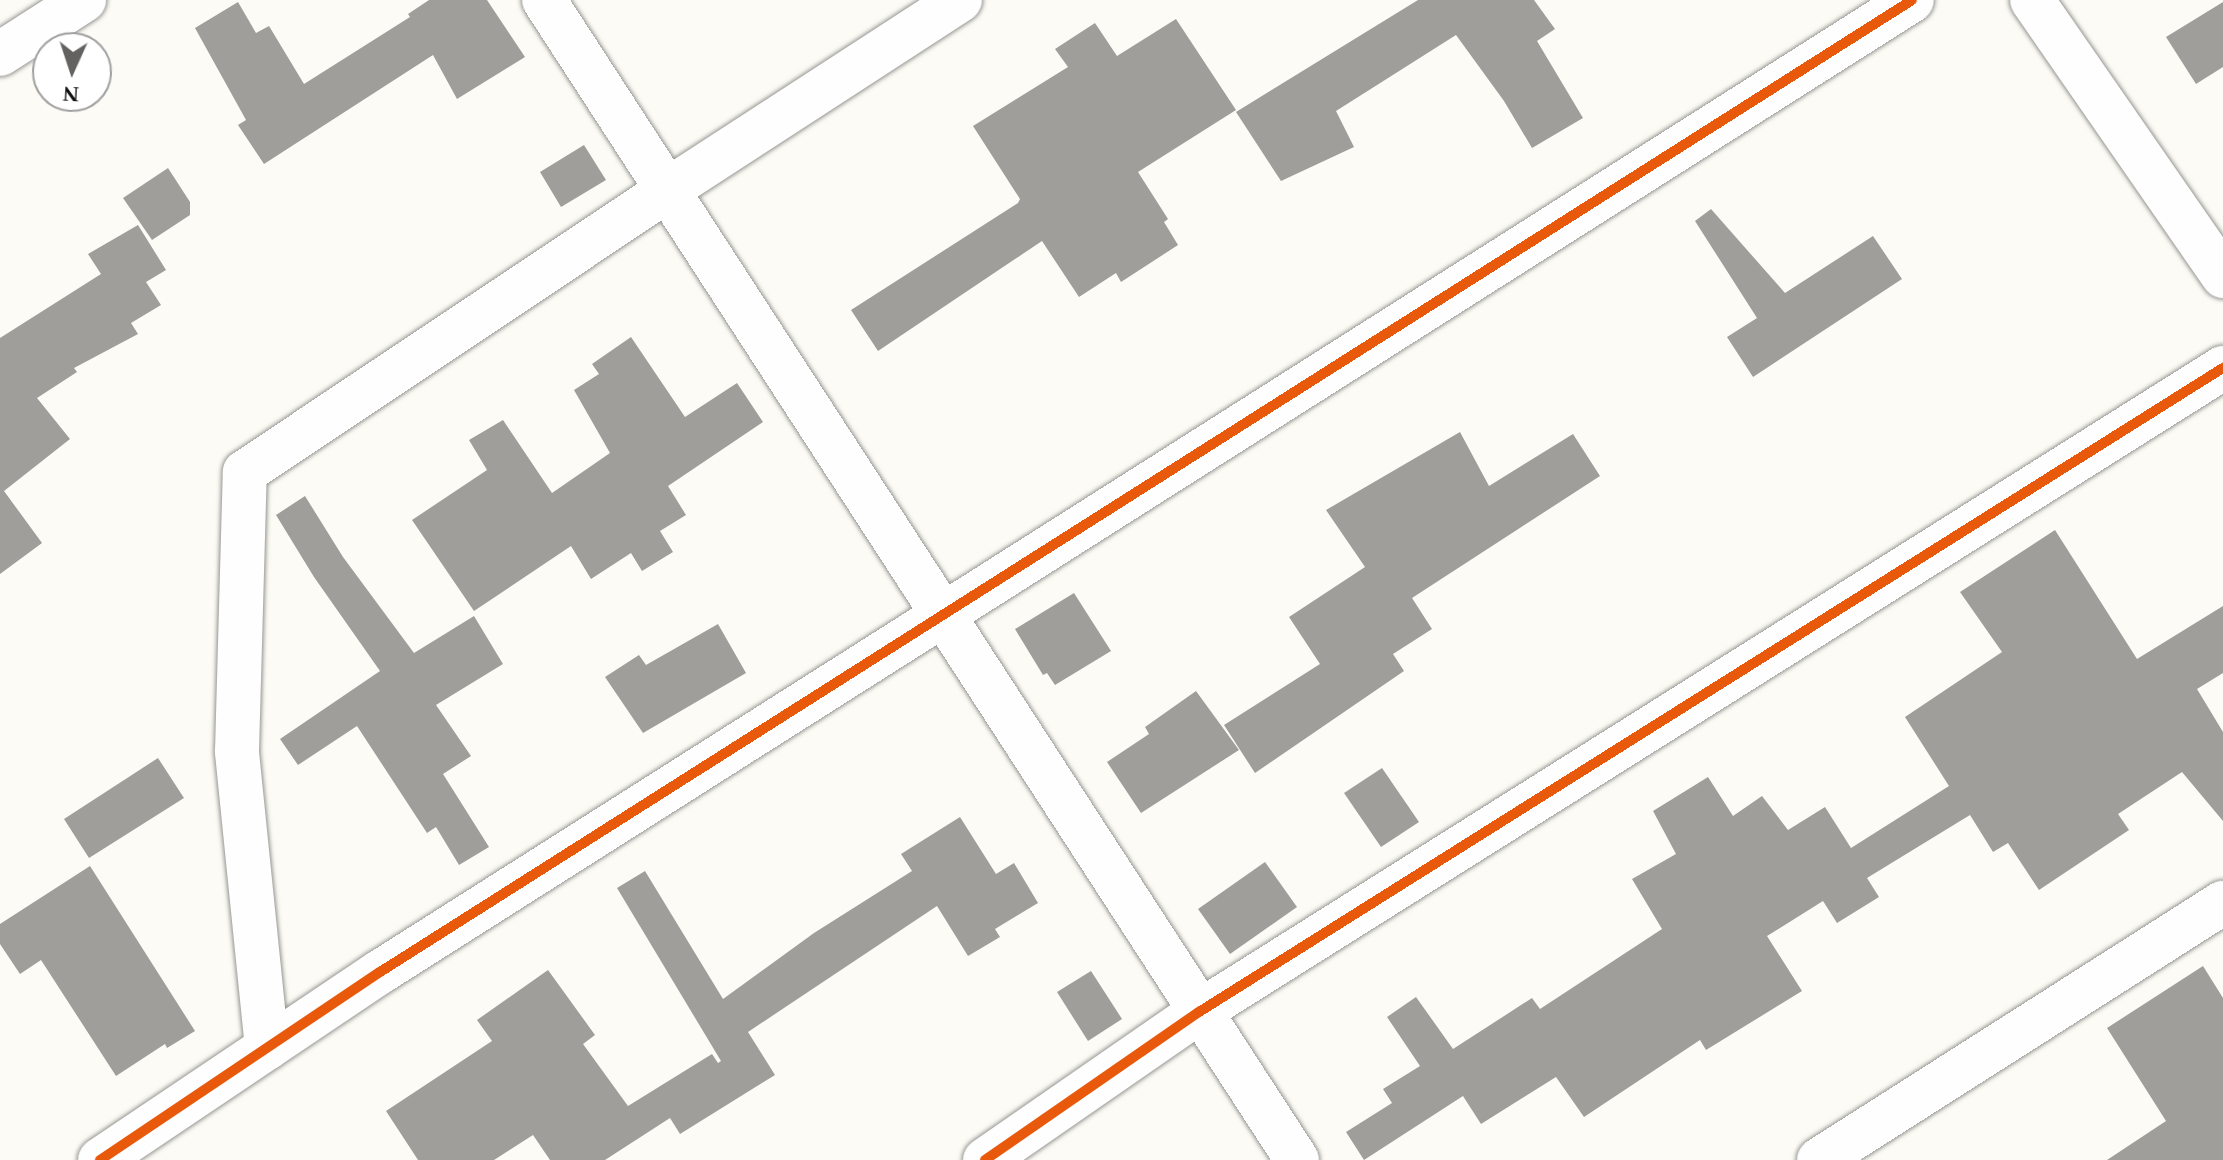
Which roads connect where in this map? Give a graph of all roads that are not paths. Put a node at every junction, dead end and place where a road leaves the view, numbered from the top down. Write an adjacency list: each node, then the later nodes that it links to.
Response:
1 (84, 0): 6 (street)
2 (544, 0): 7 (street)
3 (960, 0): 7 (street)
4 (1912, 0): 10 (street)
5 (2032, 0): 8 (street)
6 (0, 54)
7 (669, 189): 10 (street); 13 (street)
8 (2223, 276)
9 (2223, 368): 12 (street)
10 (944, 616): 12 (street); 13 (street)
11 (2223, 903): 17 (street)
12 (1199, 1012): 15 (street); 16 (street)
13 (267, 1048): 14 (street)
14 (100, 1160)
15 (985, 1160)
16 (1297, 1160)
17 (1819, 1160)

